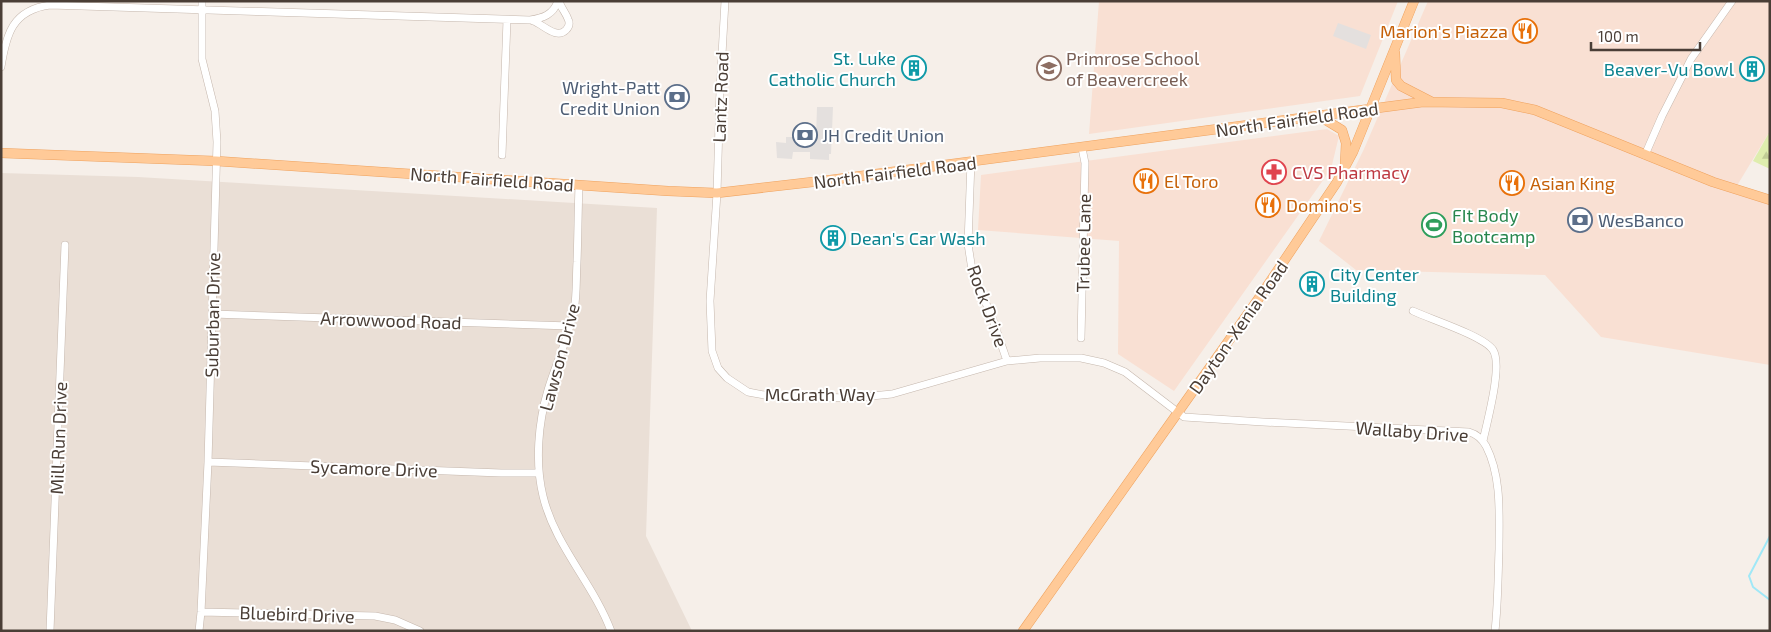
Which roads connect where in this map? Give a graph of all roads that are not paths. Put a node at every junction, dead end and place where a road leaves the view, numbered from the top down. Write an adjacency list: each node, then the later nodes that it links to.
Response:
1 (202, 1): 6 (street, Suburban Drive)
2 (558, 1): 8 (street); 8 (street)
3 (725, 1): 22 (street, Lantz Road)
4 (1414, 1): 9 (main road, Dayton-Xenia Road)
5 (1732, 1): 17 (street)
6 (202, 10): 7 (street); 10 (street); 18 (street, Suburban Drive)
7 (507, 20): 8 (street); 16 (street)
8 (530, 20)
9 (1395, 49): 11 (main road); 12 (main road, Dayton-Xenia Road)
10 (1, 67)
11 (1432, 102): 12 (main road, North Fairfield Road); 17 (main road, North Fairfield Road)
12 (1370, 109): 13 (main road, North Fairfield Road); 20 (main road, Dayton-Xenia Road)
13 (1319, 116): 14 (main road, North Fairfield Road); 20 (main road)
14 (1082, 148): 19 (main road, North Fairfield Road); 28 (street, Trubee Lane)
15 (1, 153): 18 (main road, North Fairfield Road)
16 (502, 155)
17 (1645, 155): 23 (main road, North Fairfield Road)
18 (216, 161): 21 (main road, North Fairfield Road); 26 (street, Suburban Drive)
19 (971, 162): 22 (main road, North Fairfield Road); 29 (street, Rock Drive)
20 (1345, 167): 30 (main road, Dayton-Xenia Road)
21 (579, 186): 22 (main road, North Fairfield Road); 27 (street, Lawson Drive)
22 (717, 193): 29 (street, McGrath Way)
23 (1770, 200)
24 (65, 245): 35 (street, Mill Run Drive)
25 (1413, 311): 31 (street)
26 (213, 314): 27 (street, Arrowwood Road); 32 (street, Suburban Drive)
27 (570, 326): 33 (street, Lawson Drive)
28 (1080, 338)
29 (1007, 361): 30 (street, McGrath Way)
30 (1178, 412): 31 (street, Wallaby Drive); 39 (main road, Dayton-Xenia Road)
31 (1483, 442): 40 (street, Wallaby Drive)
32 (208, 462): 33 (street, Sycamore Drive); 34 (street, Suburban Drive)
33 (539, 472): 38 (street, Lawson Drive)
34 (202, 612): 36 (street, Suburban Drive); 37 (street, Bluebird Drive)
35 (50, 631)
36 (199, 631)
37 (420, 631)
38 (611, 631)
39 (1023, 631)
40 (1495, 631)

